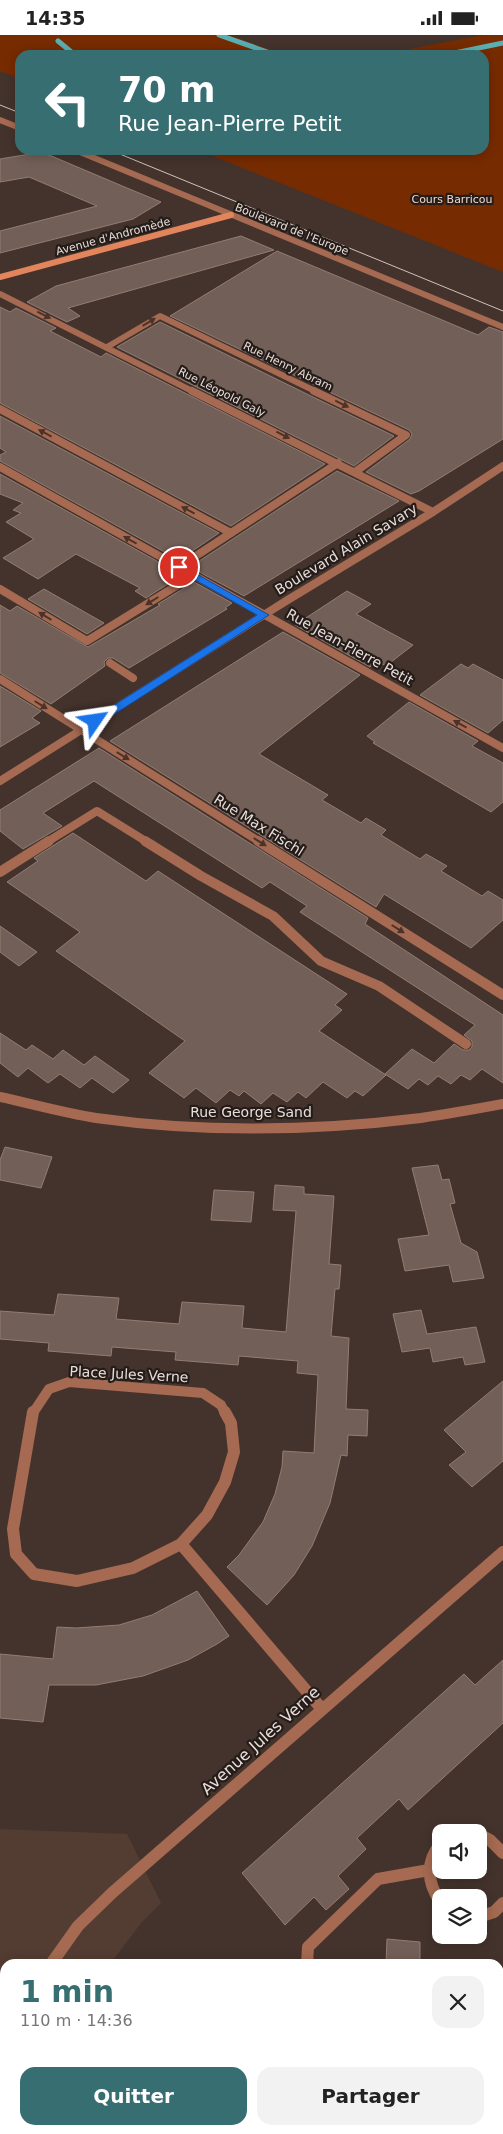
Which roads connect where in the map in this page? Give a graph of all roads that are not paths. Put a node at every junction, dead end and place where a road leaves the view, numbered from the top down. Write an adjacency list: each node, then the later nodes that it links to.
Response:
1 (0, 120): 2 (street)
2 (15, 126)
3 (87, 155): 4 (street, Boulevard de l'Europe)
4 (231, 215): 5 (street, Avenue d'Andromède); 7 (street, Boulevard de l'Europe)
5 (0, 277)
6 (0, 294): 8 (street, Rue Léopold Galy, one-way to 8)
7 (503, 327)
8 (107, 347): 10 (street, Rue Léopold Galy, one-way to 10); 13 (street, Rue Henry Abram, one-way to 13)
9 (0, 409): 15 (street, one-way to 9)
10 (338, 463): 13 (street, Rue Léopold Galy); 15 (street)
11 (503, 466): 14 (street, Boulevard Alain Savary)
12 (0, 467): 16 (street, Rue Jean-Pierre Petit, one-way to 12)
13 (355, 472): 14 (street, Rue Léopold Galy)
14 (433, 512): 19 (street, Boulevard Alain Savary)
15 (231, 533): 16 (street)
16 (179, 567): 17 (street, Rue Jean-Pierre Petit)
17 (194, 575): 18 (street, one-way to 18); 19 (street, Rue Jean-Pierre Petit)
18 (0, 589)
19 (264, 615): 23 (street, Boulevard Alain Savary); 24 (street, Rue Jean-Pierre Petit, one-way to 19)
20 (110, 663): 21 (street)
21 (133, 678)
22 (0, 679): 23 (street, Rue Max Fischl, one-way to 23)
23 (81, 730): 25 (street, Boulevard Alain Savary); 27 (street, Rue Max Fischl, one-way to 27)
24 (503, 748)
25 (0, 781)
26 (0, 872): 28 (street)
27 (503, 995)
28 (466, 1044)
29 (0, 1097): 30 (street, Rue George Sand)
30 (503, 1104)
31 (181, 1544): 31 (street, Place Jules Verne); 33 (street)
32 (503, 1552): 33 (street, Avenue Jules Verne)
33 (321, 1708): 41 (street, Avenue Jules Verne)
34 (487, 1838): 35 (street)
35 (503, 1853)
36 (432, 1856): 37 (street)
37 (429, 1871): 38 (street); 42 (street)
38 (433, 1889)
39 (503, 1903): 40 (street)
40 (487, 1914)
41 (54, 1959)
42 (307, 1959)

